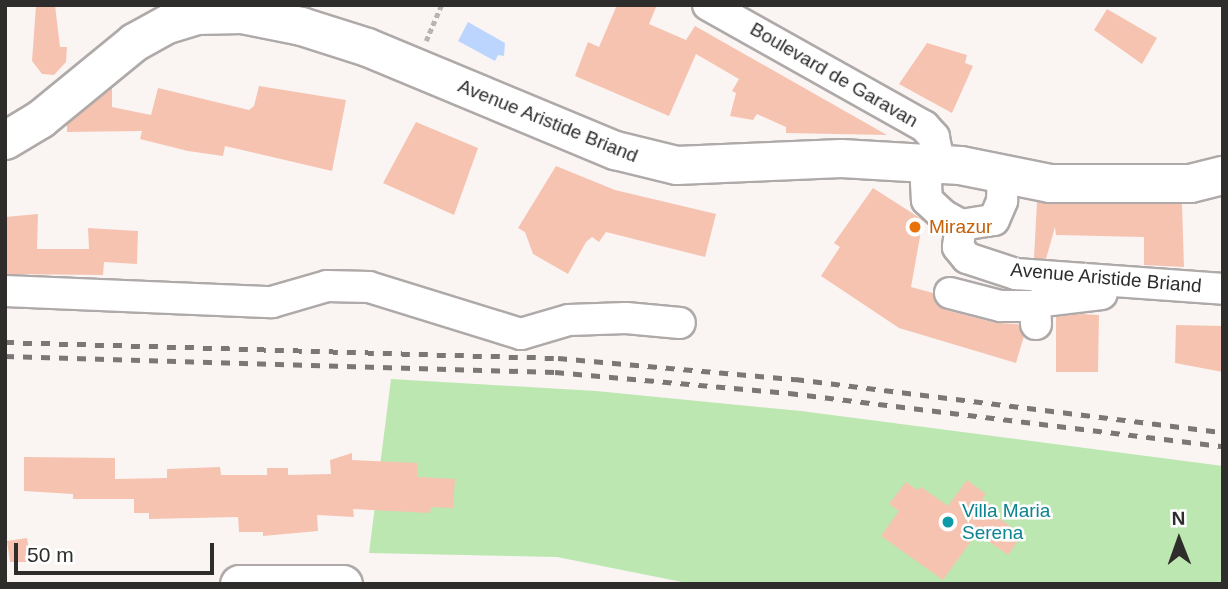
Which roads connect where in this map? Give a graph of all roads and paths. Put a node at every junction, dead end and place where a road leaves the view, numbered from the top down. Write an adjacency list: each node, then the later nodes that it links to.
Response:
1 (708, 5): 3 (street, Boulevard de Garavan)
2 (5, 140): 3 (main road, Avenue Aristide Briand)
3 (932, 163): 5 (main road, Avenue Aristide Briand); 6 (street)
4 (1223, 175): 5 (main road, Avenue Aristide Briand)
5 (1003, 176): 6 (street)
6 (961, 225): 7 (street, Avenue Aristide Briand)
7 (1212, 288): 9 (street)
8 (5, 290): 10 (street)
9 (950, 292)
10 (680, 323)
11 (239, 584): 12 (main road)
12 (343, 584)

